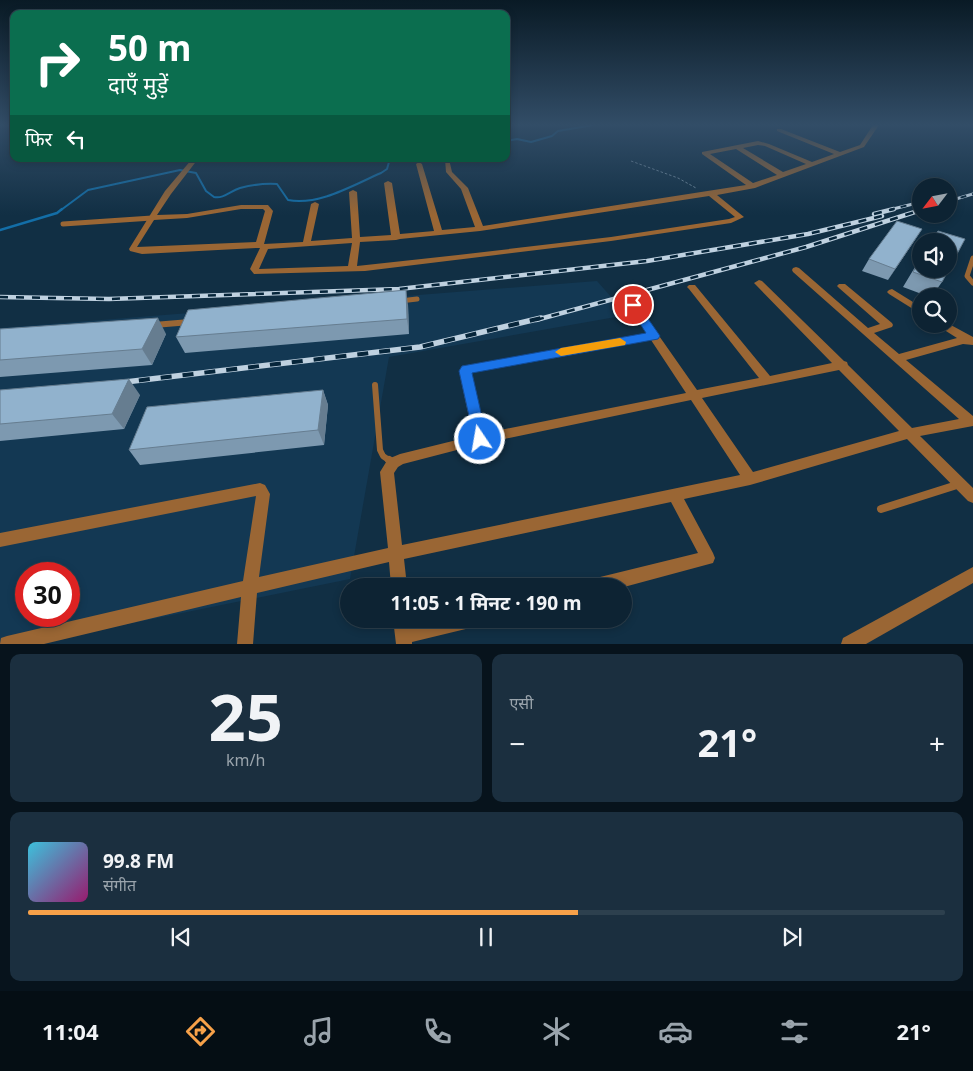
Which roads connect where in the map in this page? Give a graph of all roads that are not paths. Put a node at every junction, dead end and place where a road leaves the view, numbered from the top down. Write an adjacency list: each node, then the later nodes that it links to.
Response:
1 (707, 155): 11 (street)
2 (750, 155): 9 (street)
3 (791, 155): 8 (street)
4 (836, 155): 8 (street)
5 (192, 162): 15 (street)
6 (447, 162): 17 (street)
7 (419, 164): 18 (street)
8 (812, 164): 9 (street)
9 (782, 175): 11 (street)
10 (388, 182): 19 (street)
11 (752, 186): 13 (street)
12 (354, 192): 20 (street)
13 (708, 194): 17 (street); 24 (street)
14 (315, 204): 21 (street)
15 (152, 218): 16 (lane); 22 (street); 22 (street)
16 (63, 224)
17 (480, 229): 18 (street)
18 (440, 234): 19 (street)
19 (396, 238): 20 (street)
20 (356, 242): 21 (street); 24 (street)
21 (306, 245): 22 (street)
22 (262, 246): 24 (street)
23 (973, 258): 27 (lane)
24 (352, 268)
25 (796, 270): 37 (street)
26 (759, 283): 42 (street)
27 (973, 283)
28 (842, 286): 37 (street)
29 (692, 288): 43 (street)
30 (892, 292): 34 (street)
31 (417, 299): 32 (lane)
32 (389, 302)
33 (633, 305): 39 (street)
34 (912, 305)
35 (197, 322): 36 (lane)
36 (148, 326)
37 (866, 332): 41 (street)
38 (957, 333): 40 (street)
39 (654, 336): 45 (street); 48 (street)
40 (970, 341): 41 (street)
41 (899, 358): 46 (street)
42 (843, 365): 43 (street); 47 (street)
43 (768, 381): 45 (street)
44 (375, 385): 49 (lane)
45 (692, 395): 48 (street); 50 (street)
46 (971, 421): 47 (street)
47 (911, 433): 50 (street); 51 (street)
48 (480, 439): 49 (street)
49 (393, 463): 56 (street)
50 (750, 479): 52 (street)
51 (960, 484): 53 (street); 54 (lane)
52 (674, 494): 56 (street); 59 (street)
53 (973, 497)
54 (881, 509)
55 (0, 540): 60 (street)
56 (396, 554): 58 (street); 60 (street)
57 (973, 575): 65 (street)
58 (398, 578)
59 (628, 578)
60 (250, 588): 63 (street); 64 (street)
61 (444, 628): 62 (street)
62 (403, 640)
63 (7, 644)
64 (245, 644)
65 (849, 644)

